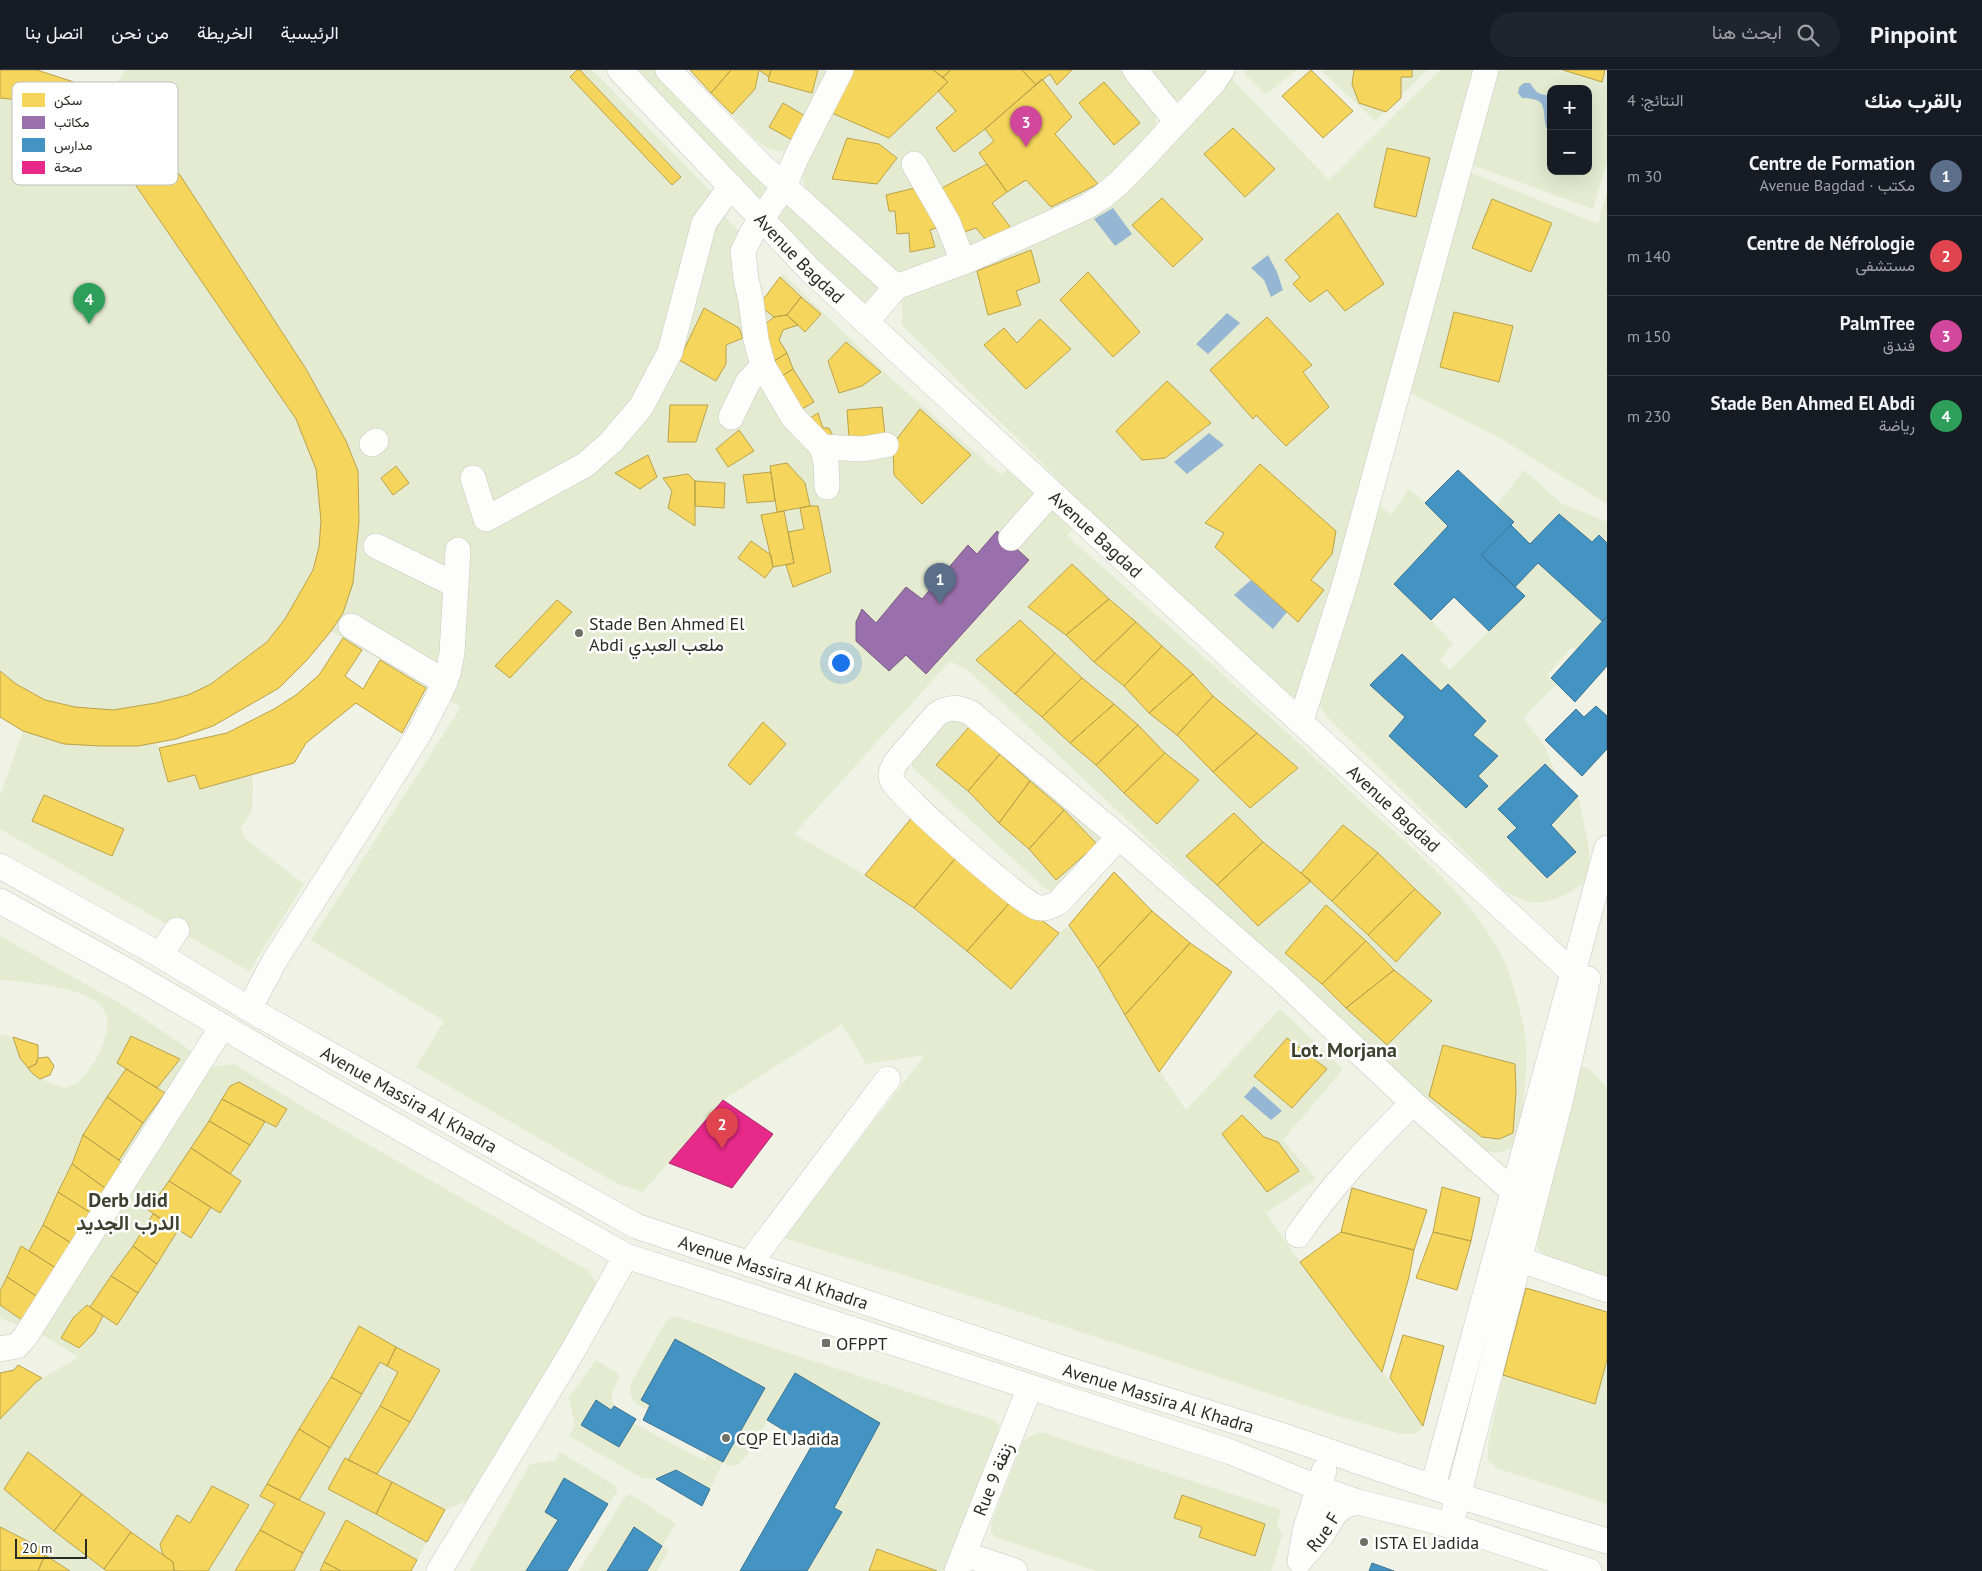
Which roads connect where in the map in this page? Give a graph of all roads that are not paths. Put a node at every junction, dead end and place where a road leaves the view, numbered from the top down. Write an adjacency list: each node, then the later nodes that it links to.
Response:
1 (620, 70): 9 (street, Avenue Bagdad)
2 (668, 70): 10 (street)
3 (841, 70): 10 (street)
4 (1136, 70): 7 (street)
5 (1222, 70): 7 (street)
6 (1486, 70): 28 (street)
7 (1176, 122): 12 (street)
8 (914, 164): 12 (street)
9 (731, 186): 11 (street, Avenue Bagdad); 19 (street)
10 (784, 186): 11 (street); 13 (street)
11 (762, 219): 14 (street, Avenue Bagdad); 15 (street)
12 (962, 262): 13 (street)
13 (896, 287): 14 (street)
14 (866, 322): 21 (street, Avenue Bagdad)
15 (763, 366): 16 (street); 18 (street)
16 (731, 417)
17 (886, 445): 18 (street)
18 (822, 447): 20 (street)
19 (473, 478)
20 (827, 487)
21 (1051, 493): 22 (street); 28 (street, Avenue Bagdad)
22 (1011, 538)
23 (376, 546): 25 (street)
24 (458, 550): 25 (street)
25 (456, 584): 27 (street)
26 (351, 626): 27 (street)
27 (444, 682): 37 (street)
28 (1301, 721): 36 (street, Avenue Bagdad)
29 (1119, 837): 29 (street); 40 (street)
30 (1607, 848): 36 (street)
31 (0, 866): 35 (street, Avenue Massira Al Khadra)
32 (0, 901): 38 (street, Avenue Massira Al Khadra)
33 (1607, 911): 36 (street)
34 (177, 930): 35 (street)
35 (160, 955): 37 (street, Avenue Massira Al Khadra)
36 (1580, 976): 41 (street); 42 (street)
37 (249, 1009): 46 (street, Avenue Massira Al Khadra)
38 (222, 1027): 44 (street, Avenue Massira Al Khadra); 48 (street)
39 (888, 1079): 46 (street)
40 (1413, 1102): 41 (street); 43 (street)
41 (1514, 1192): 42 (street); 45 (street)
42 (1532, 1208): 45 (street)
43 (1298, 1235)
44 (626, 1256): 49 (street, Avenue Massira Al Khadra); 59 (street)
45 (1509, 1256): 47 (street); 51 (street); 53 (street)
46 (749, 1264): 50 (street, Avenue Massira Al Khadra)
47 (1607, 1290)
48 (0, 1349)
49 (1030, 1387): 52 (street, Avenue Massira Al Khadra); 57 (street, Rue 9 زنقة)
50 (1329, 1452): 51 (street, Avenue Massira Al Khadra); 52 (street)
51 (1433, 1486): 53 (street, Avenue Massira Al Khadra)
52 (1318, 1488): 54 (street, Avenue Massira Al Khadra); 58 (street)
53 (1459, 1496): 55 (street); 56 (street, Avenue Massira Al Khadra)
54 (1358, 1502): 55 (street, Avenue Massira Al Khadra); 58 (street, Rue F)
55 (1449, 1526): 61 (street, Avenue Massira Al Khadra)
56 (1607, 1541)
57 (960, 1563): 60 (street)
58 (1298, 1566)
59 (440, 1571)
60 (1015, 1571)
61 (1590, 1571)

